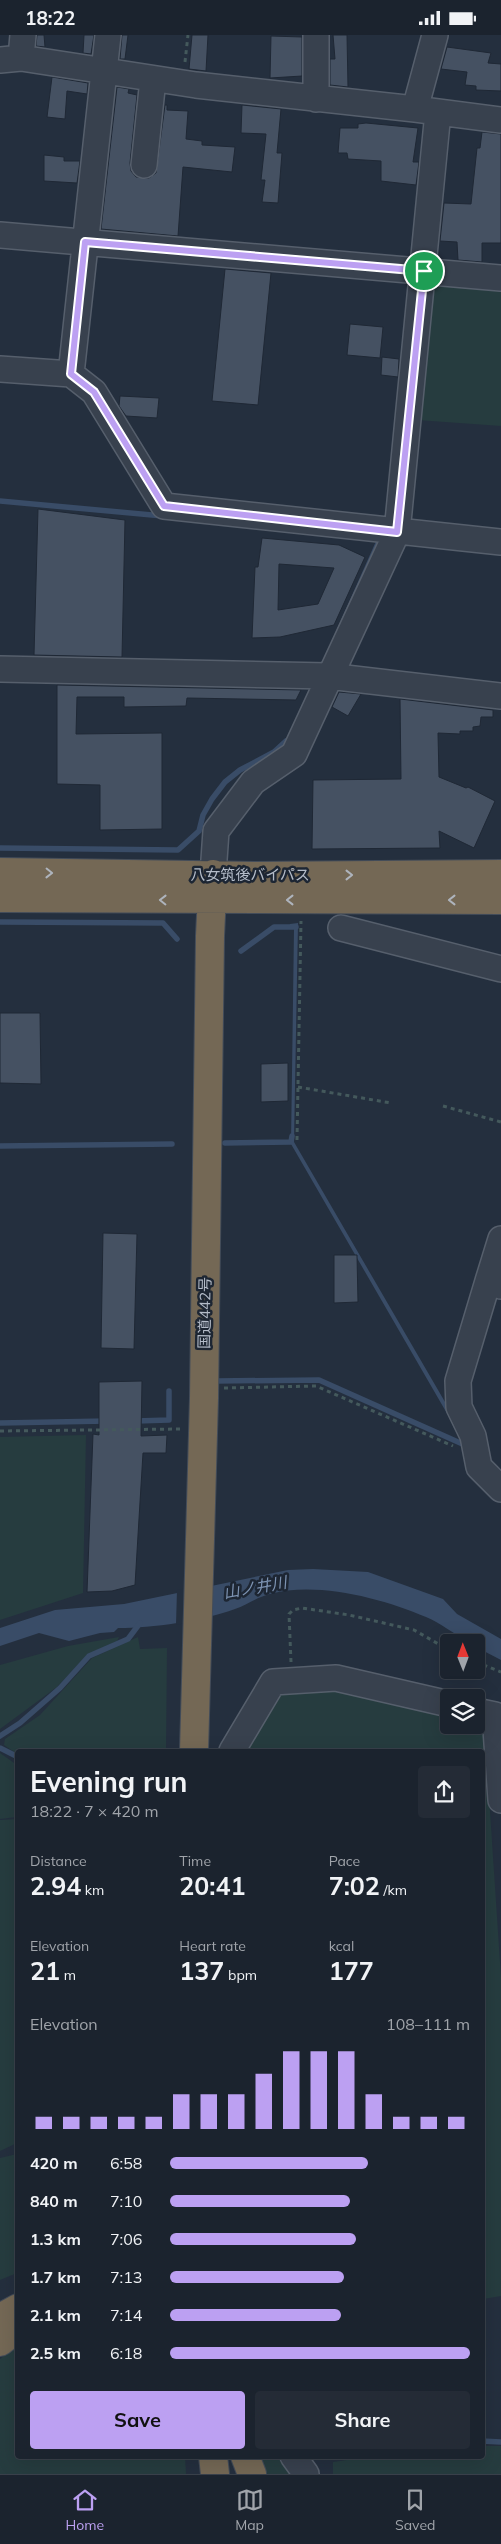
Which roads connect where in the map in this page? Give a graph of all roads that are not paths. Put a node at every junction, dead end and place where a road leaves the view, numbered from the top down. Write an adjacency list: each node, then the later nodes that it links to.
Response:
1 (108, 35): 5 (street)
2 (316, 35): 7 (street)
3 (435, 35): 8 (street)
4 (15, 51): 5 (street)
5 (104, 71): 6 (street); 12 (street)
6 (153, 79): 7 (street); 10 (street)
7 (316, 99): 8 (street)
8 (426, 110): 9 (street); 13 (street)
9 (501, 121)
10 (144, 165)
11 (0, 235): 12 (street)
12 (85, 242): 13 (street); 16 (street)
13 (424, 271): 14 (street); 17 (street)
14 (501, 278)
15 (0, 369): 16 (street)
16 (71, 374): 17 (street)
17 (397, 532): 18 (street); 20 (street)
18 (501, 542)
19 (0, 669): 20 (street)
20 (328, 676): 21 (street); 24 (street)
21 (501, 696)
22 (0, 872): 24 (highway, 八女筑後バイパス, one-way to 24)
23 (501, 874): 24 (highway, 八女筑後バイパス, one-way to 23)
24 (212, 887): 25 (highway, 八女筑後バイパス, one-way to 25); 26 (highway, 八女筑後バイパス, one-way to 24); 34 (highway, 国道442号)
25 (0, 898)
26 (501, 900)
27 (341, 928): 28 (street)
28 (501, 969)
29 (501, 1239): 30 (street)
30 (495, 1283): 31 (street)
31 (501, 1489)
32 (440, 1702): 35 (street)
33 (485, 1713): 36 (street)
34 (194, 1749)
35 (233, 1749)
36 (501, 1800)
37 (15, 2309): 38 (highway)
38 (0, 2318)
39 (15, 2330): 40 (highway)
40 (0, 2342)
41 (213, 2459): 44 (highway)
42 (246, 2459): 45 (highway)
43 (295, 2459): 46 (street)
44 (215, 2474)
45 (252, 2474)
46 (306, 2474)

